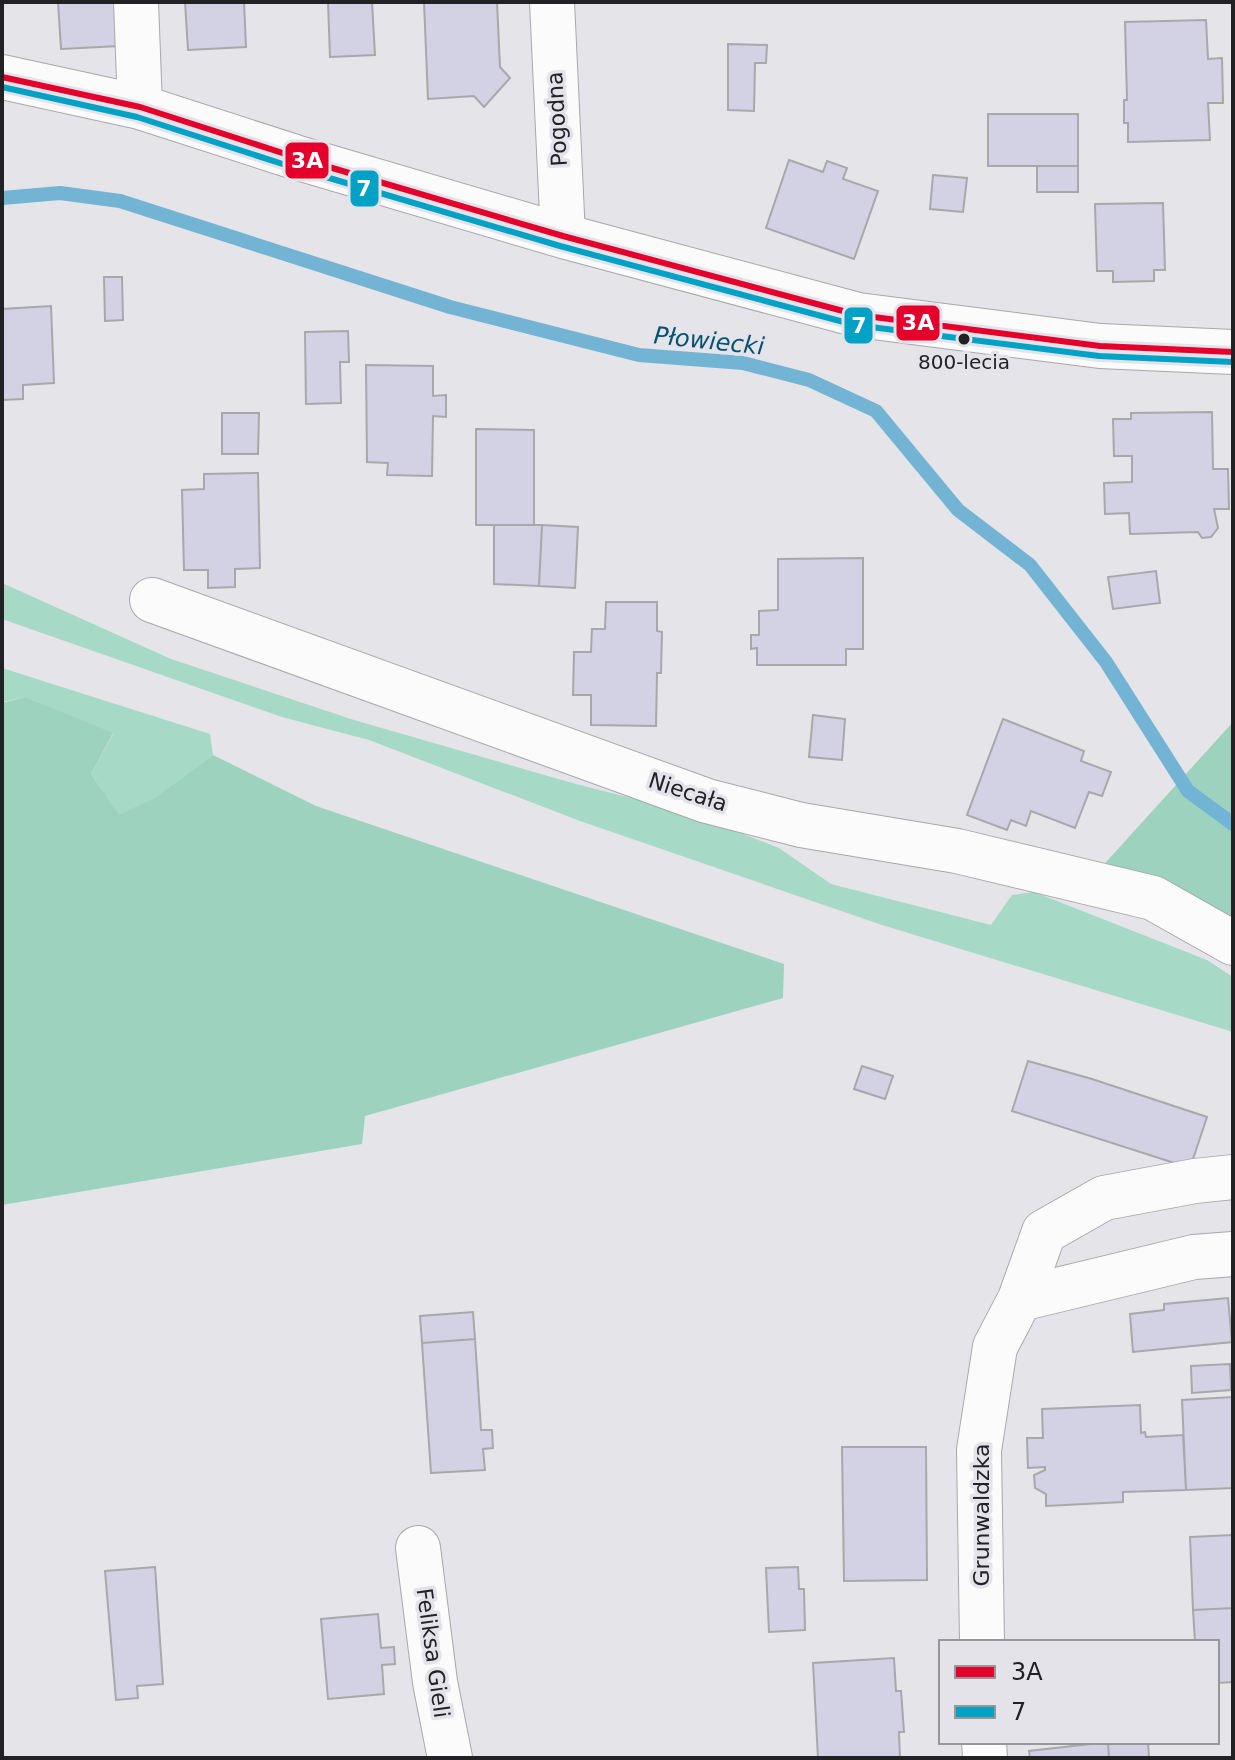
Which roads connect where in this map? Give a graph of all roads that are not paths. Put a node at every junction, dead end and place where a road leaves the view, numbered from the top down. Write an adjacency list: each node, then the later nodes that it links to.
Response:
1 (136, 2): 4 (street)
2 (552, 2): 5 (street, Pogodna)
3 (2, 77): 4 (street)
4 (140, 107): 5 (street)
5 (563, 236): 6 (street)
6 (1233, 352)
7 (152, 600): 8 (street, Niecała)
8 (1233, 943)
9 (1233, 1177): 11 (street, Grunwaldzka)
10 (1233, 1254): 11 (street)
11 (1020, 1299): 13 (street, Grunwaldzka)
12 (418, 1548): 14 (street, Feliksa Gieli)
13 (982, 1640)
14 (450, 1758)

